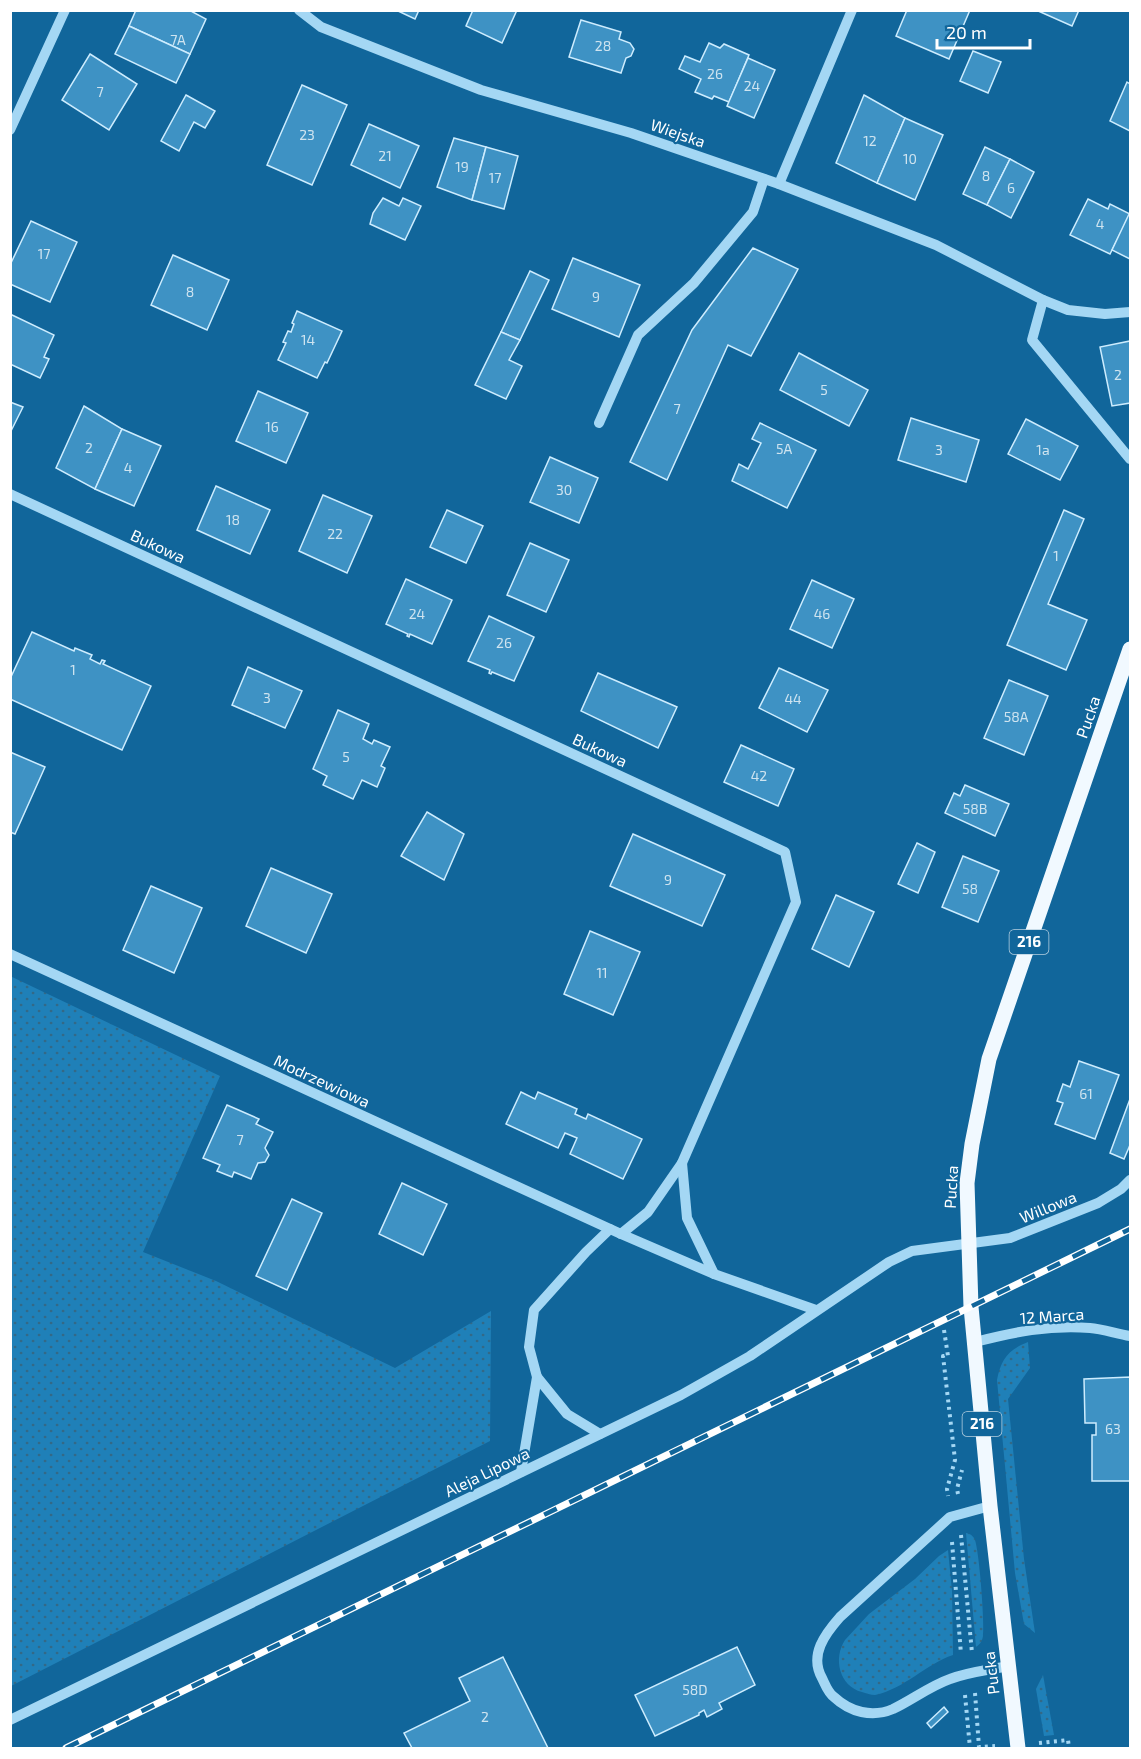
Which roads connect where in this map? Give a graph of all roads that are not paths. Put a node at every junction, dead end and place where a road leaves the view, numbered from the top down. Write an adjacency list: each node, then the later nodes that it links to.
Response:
1 (65, 10): 4 (street)
2 (298, 10): 5 (street, Wiejska)
3 (852, 10): 6 (street)
4 (10, 130)
5 (764, 179): 6 (street, Wiejska); 9 (street)
6 (779, 184): 7 (street, Wiejska)
7 (1043, 300): 8 (street, Wiejska); 10 (street)
8 (1131, 312)
9 (599, 423)
10 (1131, 459)
11 (10, 494): 14 (street, Bukowa)
12 (1131, 649): 18 (main road, Pucka / 216)
13 (10, 954): 16 (street, Modrzewiowa)
14 (682, 1163): 17 (street, Bukowa); 19 (street)
15 (1131, 1180): 18 (street, Willowa)
16 (610, 1229): 17 (street, Modrzewiowa); 23 (street)
17 (621, 1234): 19 (street, Modrzewiowa)
18 (968, 1244): 20 (street, Aleja Lipowa); 22 (main road, Pucka / 216)
19 (714, 1274): 20 (street, Modrzewiowa)
20 (816, 1311): 24 (street, Aleja Lipowa)
21 (1131, 1336): 22 (street, 12 Marca)
22 (975, 1342): 26 (main road, Pucka / 216)
23 (537, 1377): 24 (street); 25 (street)
24 (600, 1434): 25 (street, Aleja Lipowa)
25 (521, 1472): 28 (street, Aleja Lipowa)
26 (990, 1506): 27 (main road, Pucka / 216); 27 (street)
27 (1008, 1666): 29 (main road, Pucka / 216)
28 (10, 1720)
29 (1018, 1749)

